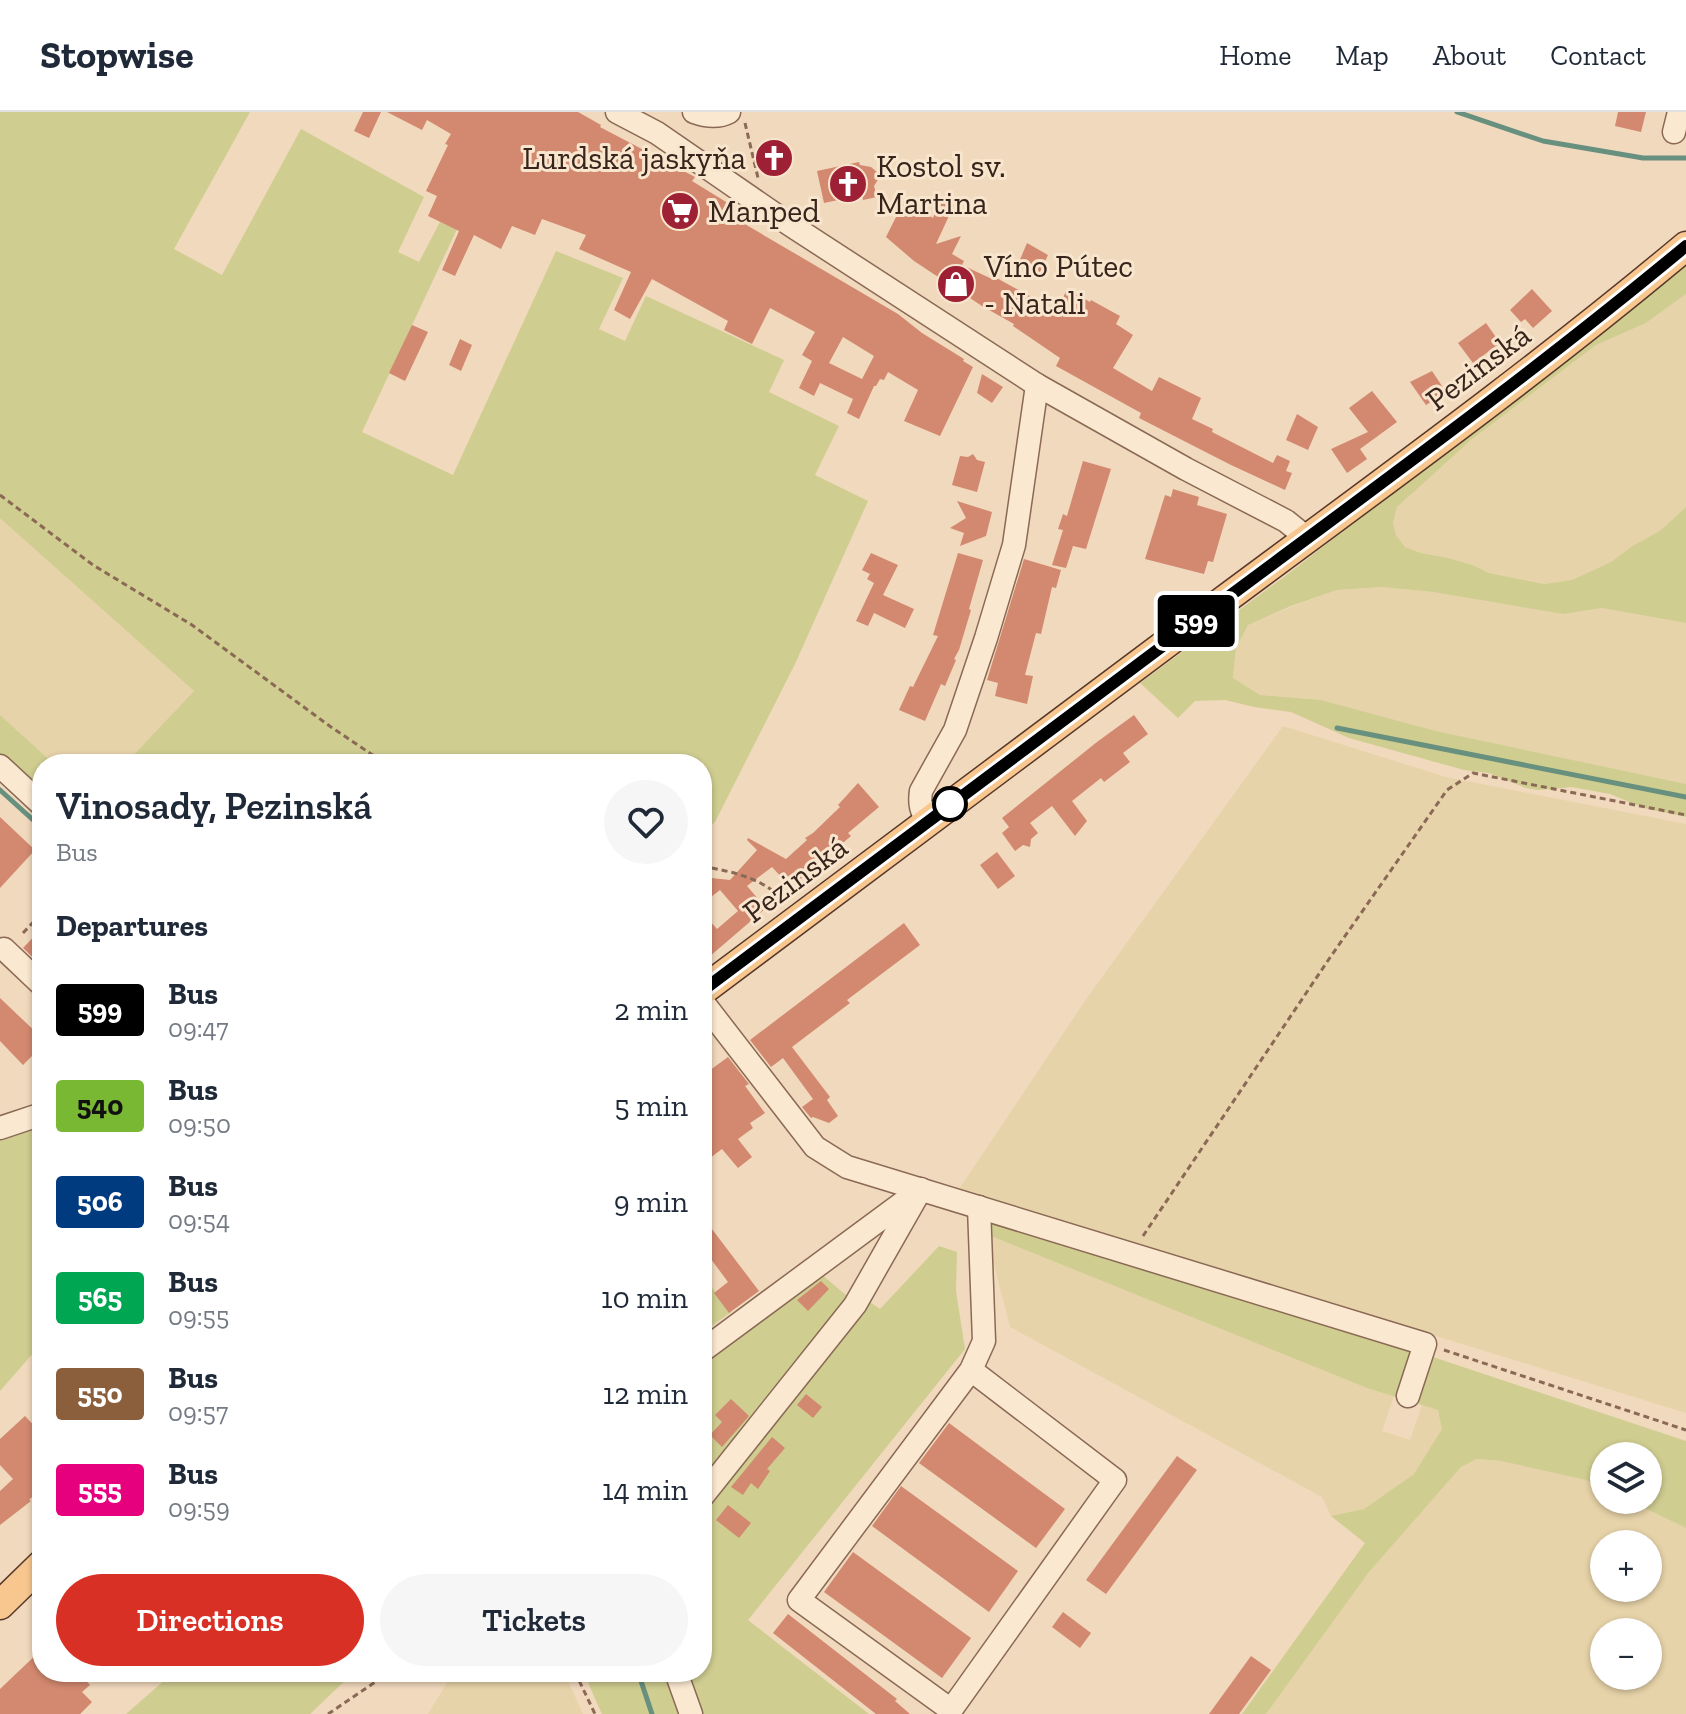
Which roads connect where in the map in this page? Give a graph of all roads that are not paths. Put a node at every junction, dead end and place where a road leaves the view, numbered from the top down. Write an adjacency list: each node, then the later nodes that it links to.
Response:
1 (617, 112): 4 (street)
2 (694, 112): 3 (street)
3 (729, 112)
4 (645, 118): 6 (street)
5 (1686, 246): 7 (main road, Pezinská)
6 (1037, 385): 7 (street); 10 (street)
7 (1307, 538): 10 (main road, Pezinská)
8 (3, 774): 9 (street)
9 (32, 797)
10 (928, 822): 13 (main road, Pezinská)
11 (4, 949): 12 (street)
12 (32, 976)
13 (712, 984)
14 (712, 1014): 17 (street)
15 (32, 1117): 16 (street)
16 (0, 1128)
17 (921, 1189): 18 (street); 19 (street); 22 (street)
18 (979, 1207): 20 (street); 21 (street)
19 (712, 1344)
20 (971, 1370): 20 (street)
21 (1408, 1396)
22 (712, 1484)
23 (32, 1574): 24 (main road)
24 (0, 1605)
25 (681, 1682): 26 (street)
26 (696, 1712)

